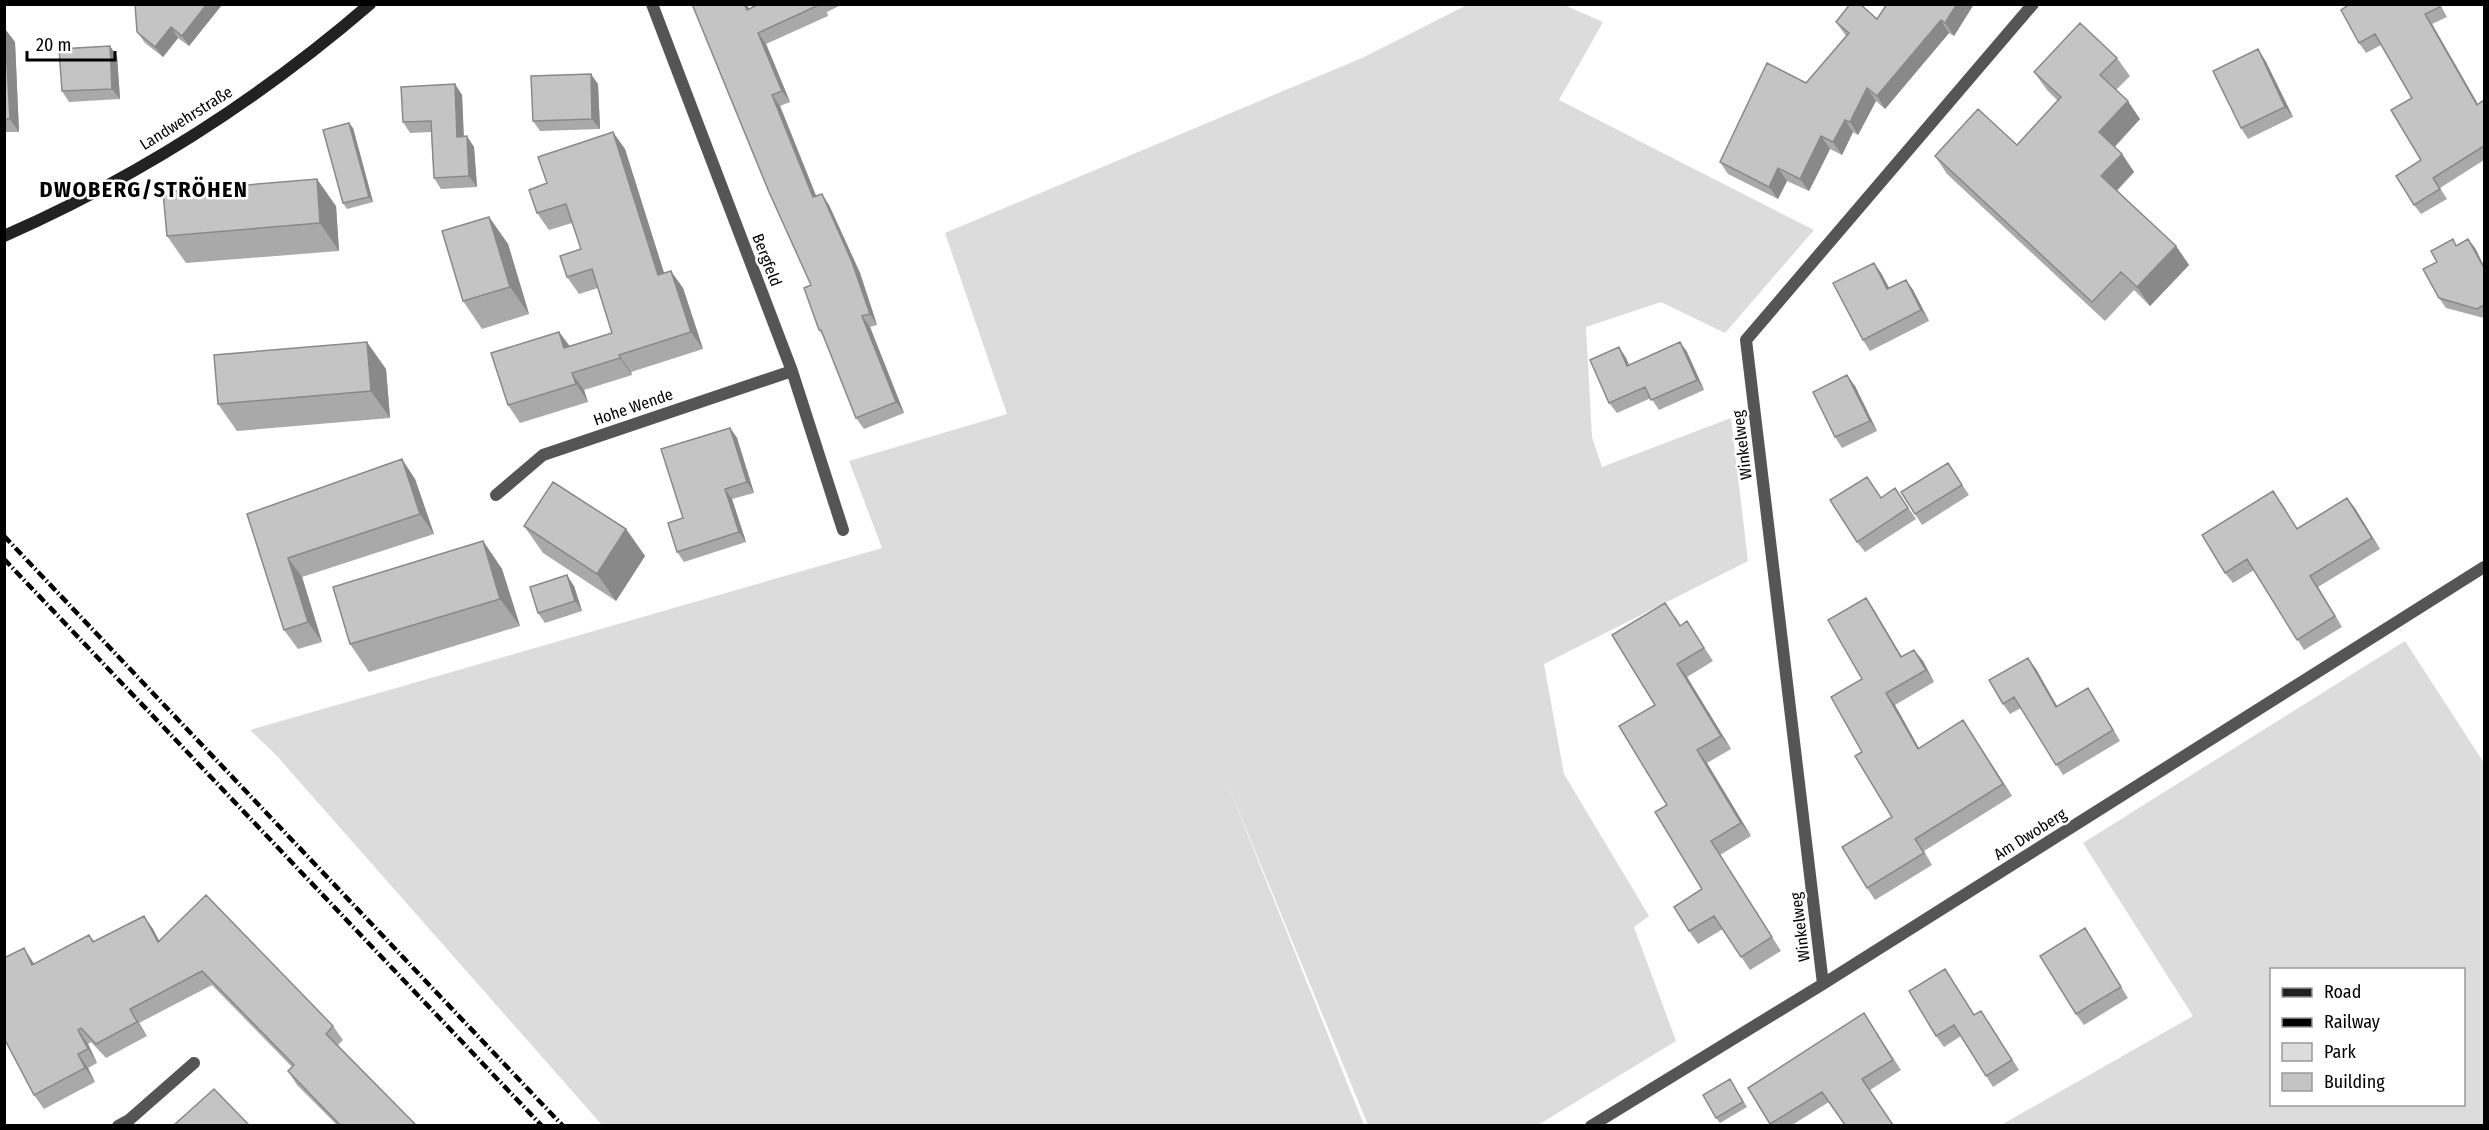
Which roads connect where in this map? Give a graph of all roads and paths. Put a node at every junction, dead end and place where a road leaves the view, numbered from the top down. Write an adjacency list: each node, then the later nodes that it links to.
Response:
1 (370, 4): 4 (street, Landwehrstraße)
2 (652, 4): 5 (street, Bergfeld)
3 (2033, 4): 9 (street, Winkelweg)
4 (4, 236)
5 (792, 371): 6 (street, Hohe Wende); 7 (street, Bergfeld)
6 (496, 495)
7 (843, 530)
8 (2484, 567): 9 (street, Am Dwoberg)
9 (1823, 984): 12 (street, Am Dwoberg)
10 (194, 1063): 11 (street)
11 (127, 1124)
12 (1591, 1125)

